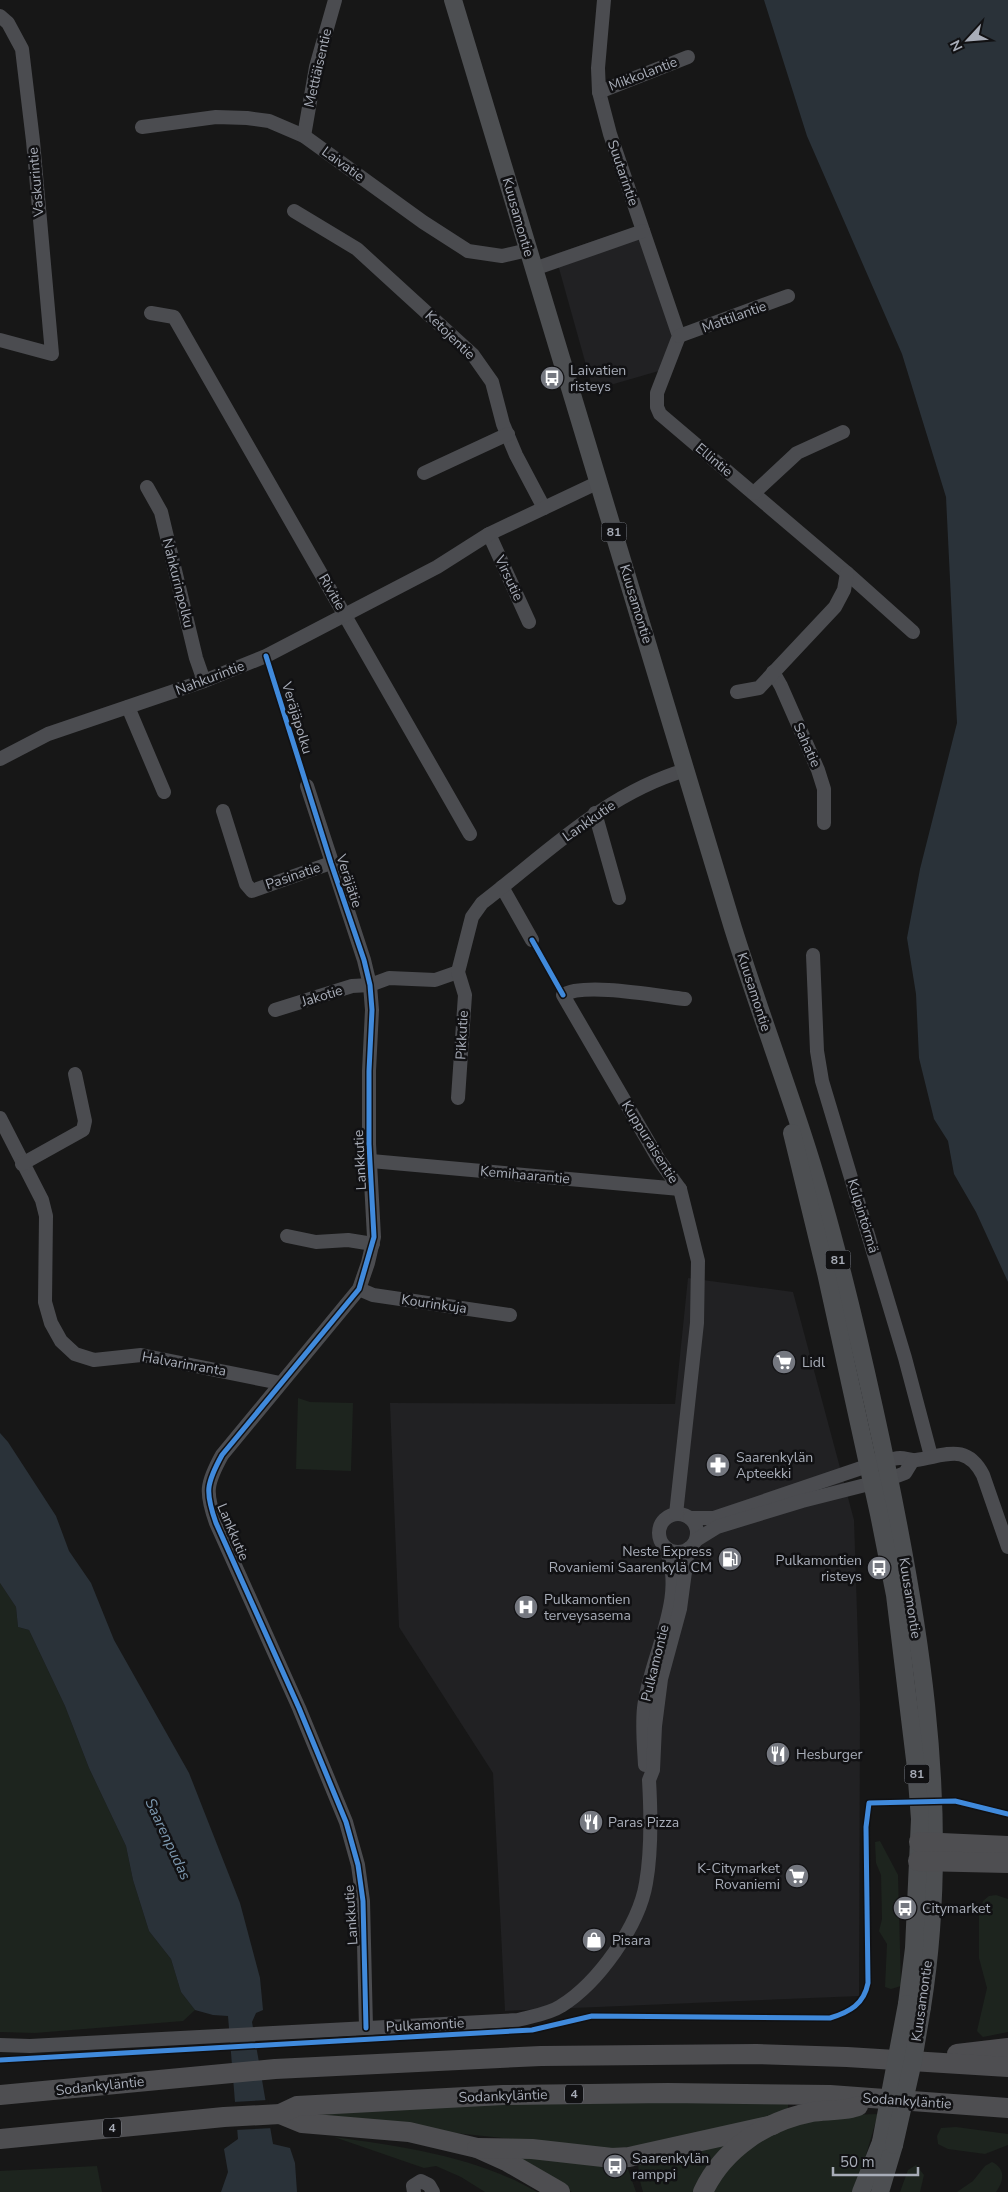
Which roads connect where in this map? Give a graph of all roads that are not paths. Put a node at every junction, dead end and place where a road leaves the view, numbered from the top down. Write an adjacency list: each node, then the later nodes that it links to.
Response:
1 (335, 0): 8 (street, Mettiäisentie)
2 (453, 0): 11 (main road, Kuusamontie / 81)
3 (604, 0): 6 (street, Suutarintie)
4 (0, 16): 16 (street, Vaskurintie)
5 (688, 57): 6 (street, Mikkolantie)
6 (599, 92): 10 (street, Suutarintie)
7 (142, 127): 8 (street, Laivatie)
8 (304, 136): 11 (street, Laivatie)
9 (294, 211): 18 (street, Ketojentie)
10 (643, 231): 12 (street); 15 (street)
11 (528, 250): 12 (main road, Kuusamontie / 81)
12 (534, 269): 20 (main road, Kuusamontie / 81)
13 (788, 296): 15 (street, Mattilantie)
14 (151, 313): 26 (street, Rivitie)
15 (678, 336): 22 (street, Ellintie)
16 (0, 340)
17 (843, 432): 22 (street)
18 (508, 434): 19 (street); 23 (street, Ketojentie)
19 (424, 473)
20 (599, 482): 23 (street, Nahkurintie); 34 (main road, Kuusamontie / 81)
21 (147, 487): 30 (street, Nahkurinpolku)
22 (754, 493): 25 (street, Ellintie)
23 (544, 508): 24 (street, Nahkurintie)
24 (489, 534): 26 (street, Nahkurintie); 27 (street, Virsutie)
25 (847, 573): 28 (street, Ellintie); 29 (street)
26 (345, 616): 30 (street, Nahkurintie); 40 (street, Rivitie)
27 (529, 622)
28 (914, 632)
29 (773, 672): 31 (street); 39 (street, Sahatie)
30 (204, 681): 32 (street, Nahkurintie)
31 (737, 692)
32 (128, 707): 33 (street, Nahkurintie); 36 (street)
33 (0, 759)
34 (686, 770): 38 (street, Lankkutie); 50 (main road, Kuusamontie / 81)
35 (307, 786): 41 (street, Veräjätie)
36 (164, 792)
37 (223, 811): 41 (street, Pasinatie)
38 (596, 813): 42 (street, Lankkutie); 43 (street)
39 (824, 823)
40 (470, 834)
41 (331, 863): 47 (street, Veräjätie)
42 (502, 887): 44 (street); 46 (street, Lankkutie)
43 (620, 898)
44 (532, 940)
45 (813, 955): 62 (street, Kulpintörmä)
46 (458, 972): 47 (street); 52 (street, Pikkutie)
47 (370, 984): 49 (street, Jakotie); 54 (street, Lankkutie)
48 (685, 999): 56 (street, Kuppuraisentie)
49 (275, 1010)
50 (778, 1064): 63 (main road, Kuusamontie / 81); 65 (main road, Kuusamontie / 81)
51 (75, 1074): 55 (street)
52 (458, 1098)
53 (0, 1118): 55 (street, Halvarinranta)
54 (370, 1161): 56 (street, Kemihaarantie); 58 (street, Lankkutie)
55 (22, 1164): 61 (street, Halvarinranta)
56 (680, 1190): 68 (street, Kuppuraisentie)
57 (286, 1236): 58 (street)
58 (373, 1244): 59 (street, Lankkutie)
59 (359, 1289): 60 (street, Kourinkuja); 61 (street, Lankkutie)
60 (510, 1315)
61 (280, 1383): 77 (street, Lankkutie)
62 (931, 1456): 64 (street); 71 (street)
63 (885, 1460): 64 (street); 65 (street); 66 (main road, Kuusamontie / 81)
64 (913, 1460): 66 (street)
65 (867, 1466): 67 (main road, Kuusamontie / 81); 69 (street)
66 (889, 1479): 67 (street); 75 (main road, Kuusamontie / 81)
67 (871, 1485): 70 (street); 75 (main road, Kuusamontie / 81)
68 (676, 1514): 69 (street); 72 (street)
69 (690, 1518): 70 (street)
70 (692, 1544): 72 (street); 73 (street, Pulkamontie)
71 (1008, 1547)
72 (665, 1548): 73 (street, Pulkamontie)
73 (649, 1780): 77 (street, Pulkamontie)
74 (1008, 1846): 75 (highway)
75 (926, 1852): 76 (highway); 88 (main road, Kuusamontie / 81, bridge)
76 (1008, 1863)
77 (366, 2028): 78 (street, Pulkamontie)
78 (0, 2045)
79 (1008, 2048): 80 (highway)
80 (935, 2063): 81 (highway, Sodankyläntie); 82 (highway, Sodankyläntie)
81 (1008, 2067)
82 (0, 2095)
83 (870, 2098): 84 (highway, Sodankyläntie / 4); 85 (highway, Sodankyläntie / 4); 86 (highway)
84 (1008, 2108)
85 (280, 2114): 87 (highway, Sodankyläntie / 4); 89 (highway)
86 (773, 2125): 89 (highway); 93 (highway)
87 (0, 2139)
88 (888, 2143): 94 (main road, 81); 95 (main road, 81)
89 (477, 2148): 92 (highway)
90 (414, 2192): 91 (street)
91 (433, 2192)
92 (560, 2192)
93 (702, 2192)
94 (861, 2192)
95 (880, 2192)

